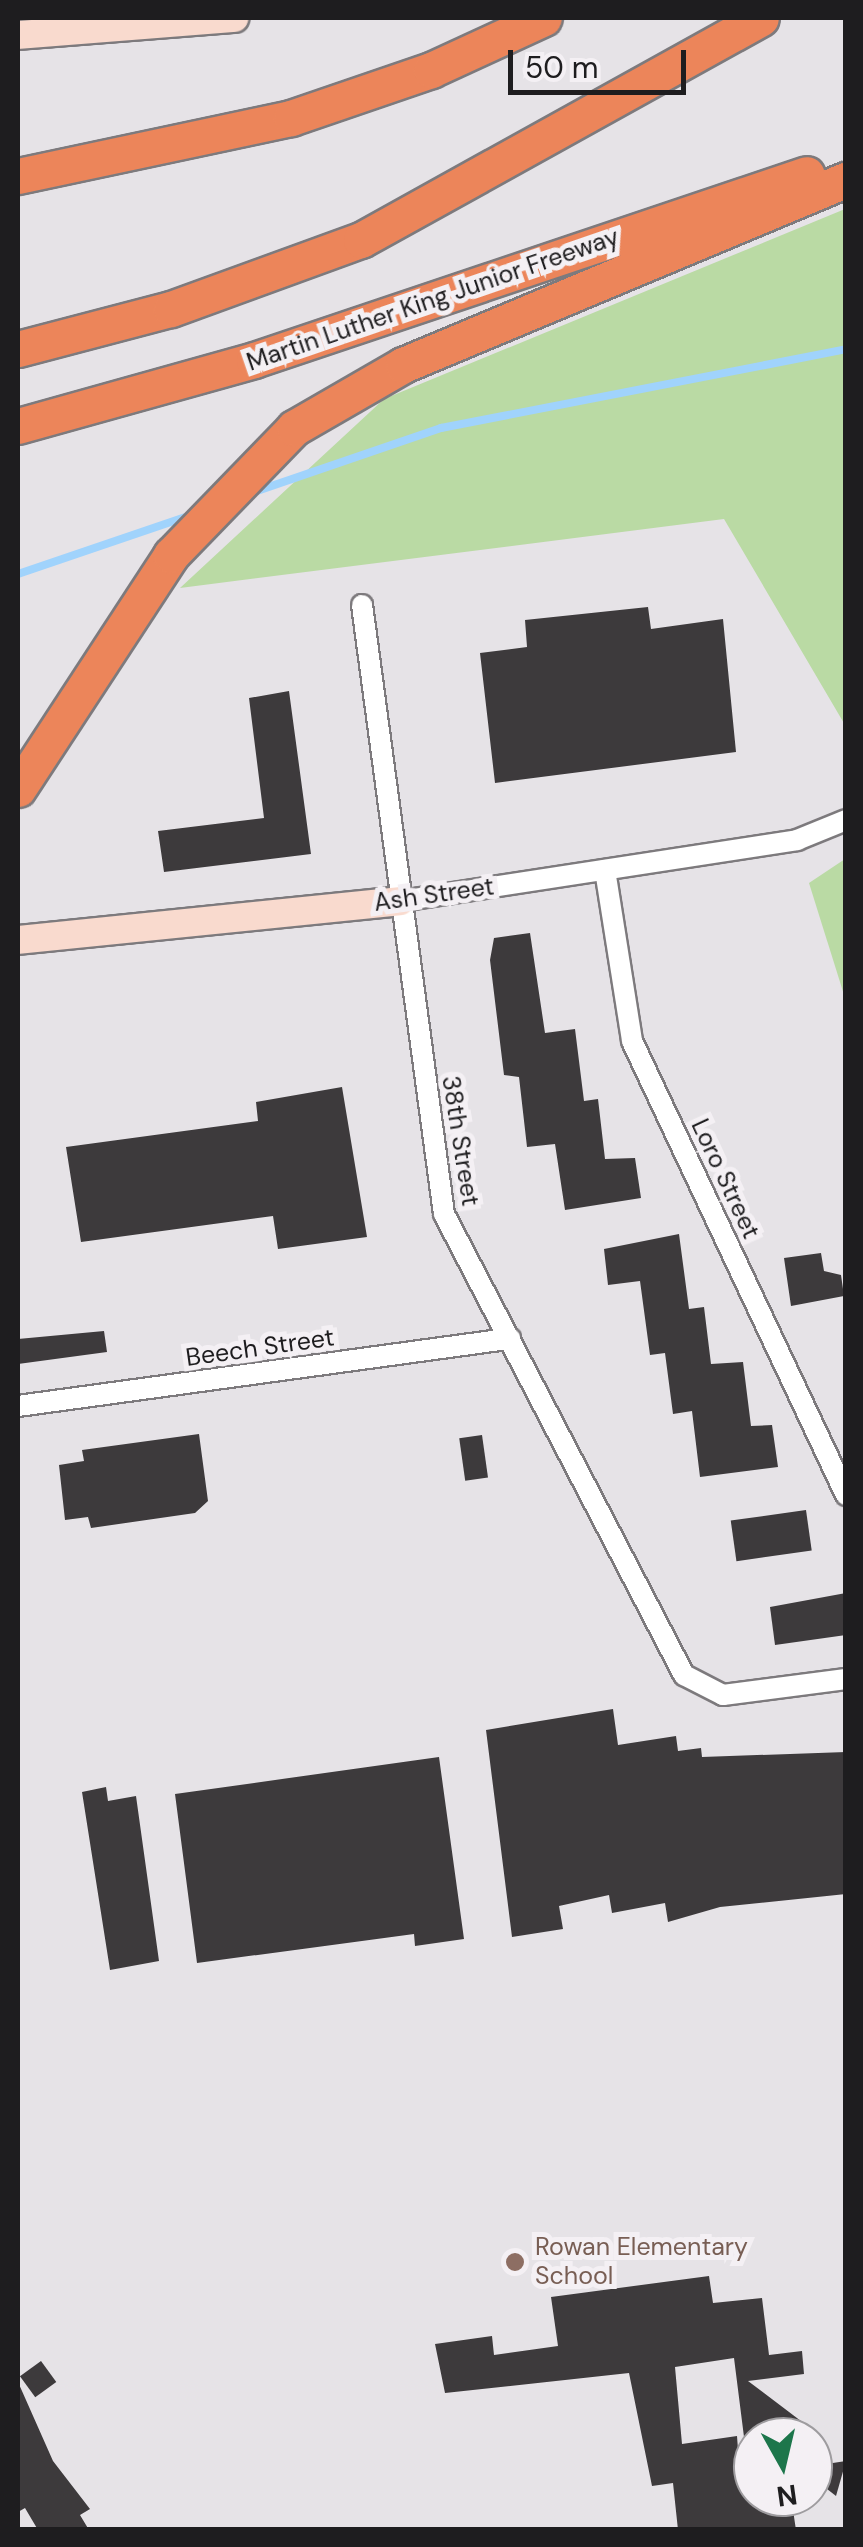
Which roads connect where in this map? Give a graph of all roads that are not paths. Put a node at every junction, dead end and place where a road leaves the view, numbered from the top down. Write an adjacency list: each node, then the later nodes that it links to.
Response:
1 (234, 18): 4 (street)
2 (544, 18): 6 (highway)
3 (761, 18): 8 (highway)
4 (18, 36)
5 (846, 160): 9 (highway, Martin Luther King Junior Freeway)
6 (18, 176)
7 (846, 180): 11 (highway)
8 (18, 349)
9 (18, 426)
10 (362, 605): 14 (street, 38th Street)
11 (18, 788)
12 (846, 820): 13 (street, Ash Street)
13 (605, 870): 14 (street, Ash Street); 18 (street, Loro Street)
14 (400, 900): 15 (street, Ash Street); 16 (street, 38th Street)
15 (18, 940)
16 (510, 1339): 17 (street, Beech Street); 19 (street, 38th Street)
17 (18, 1406)
18 (846, 1495)
19 (846, 1679)

